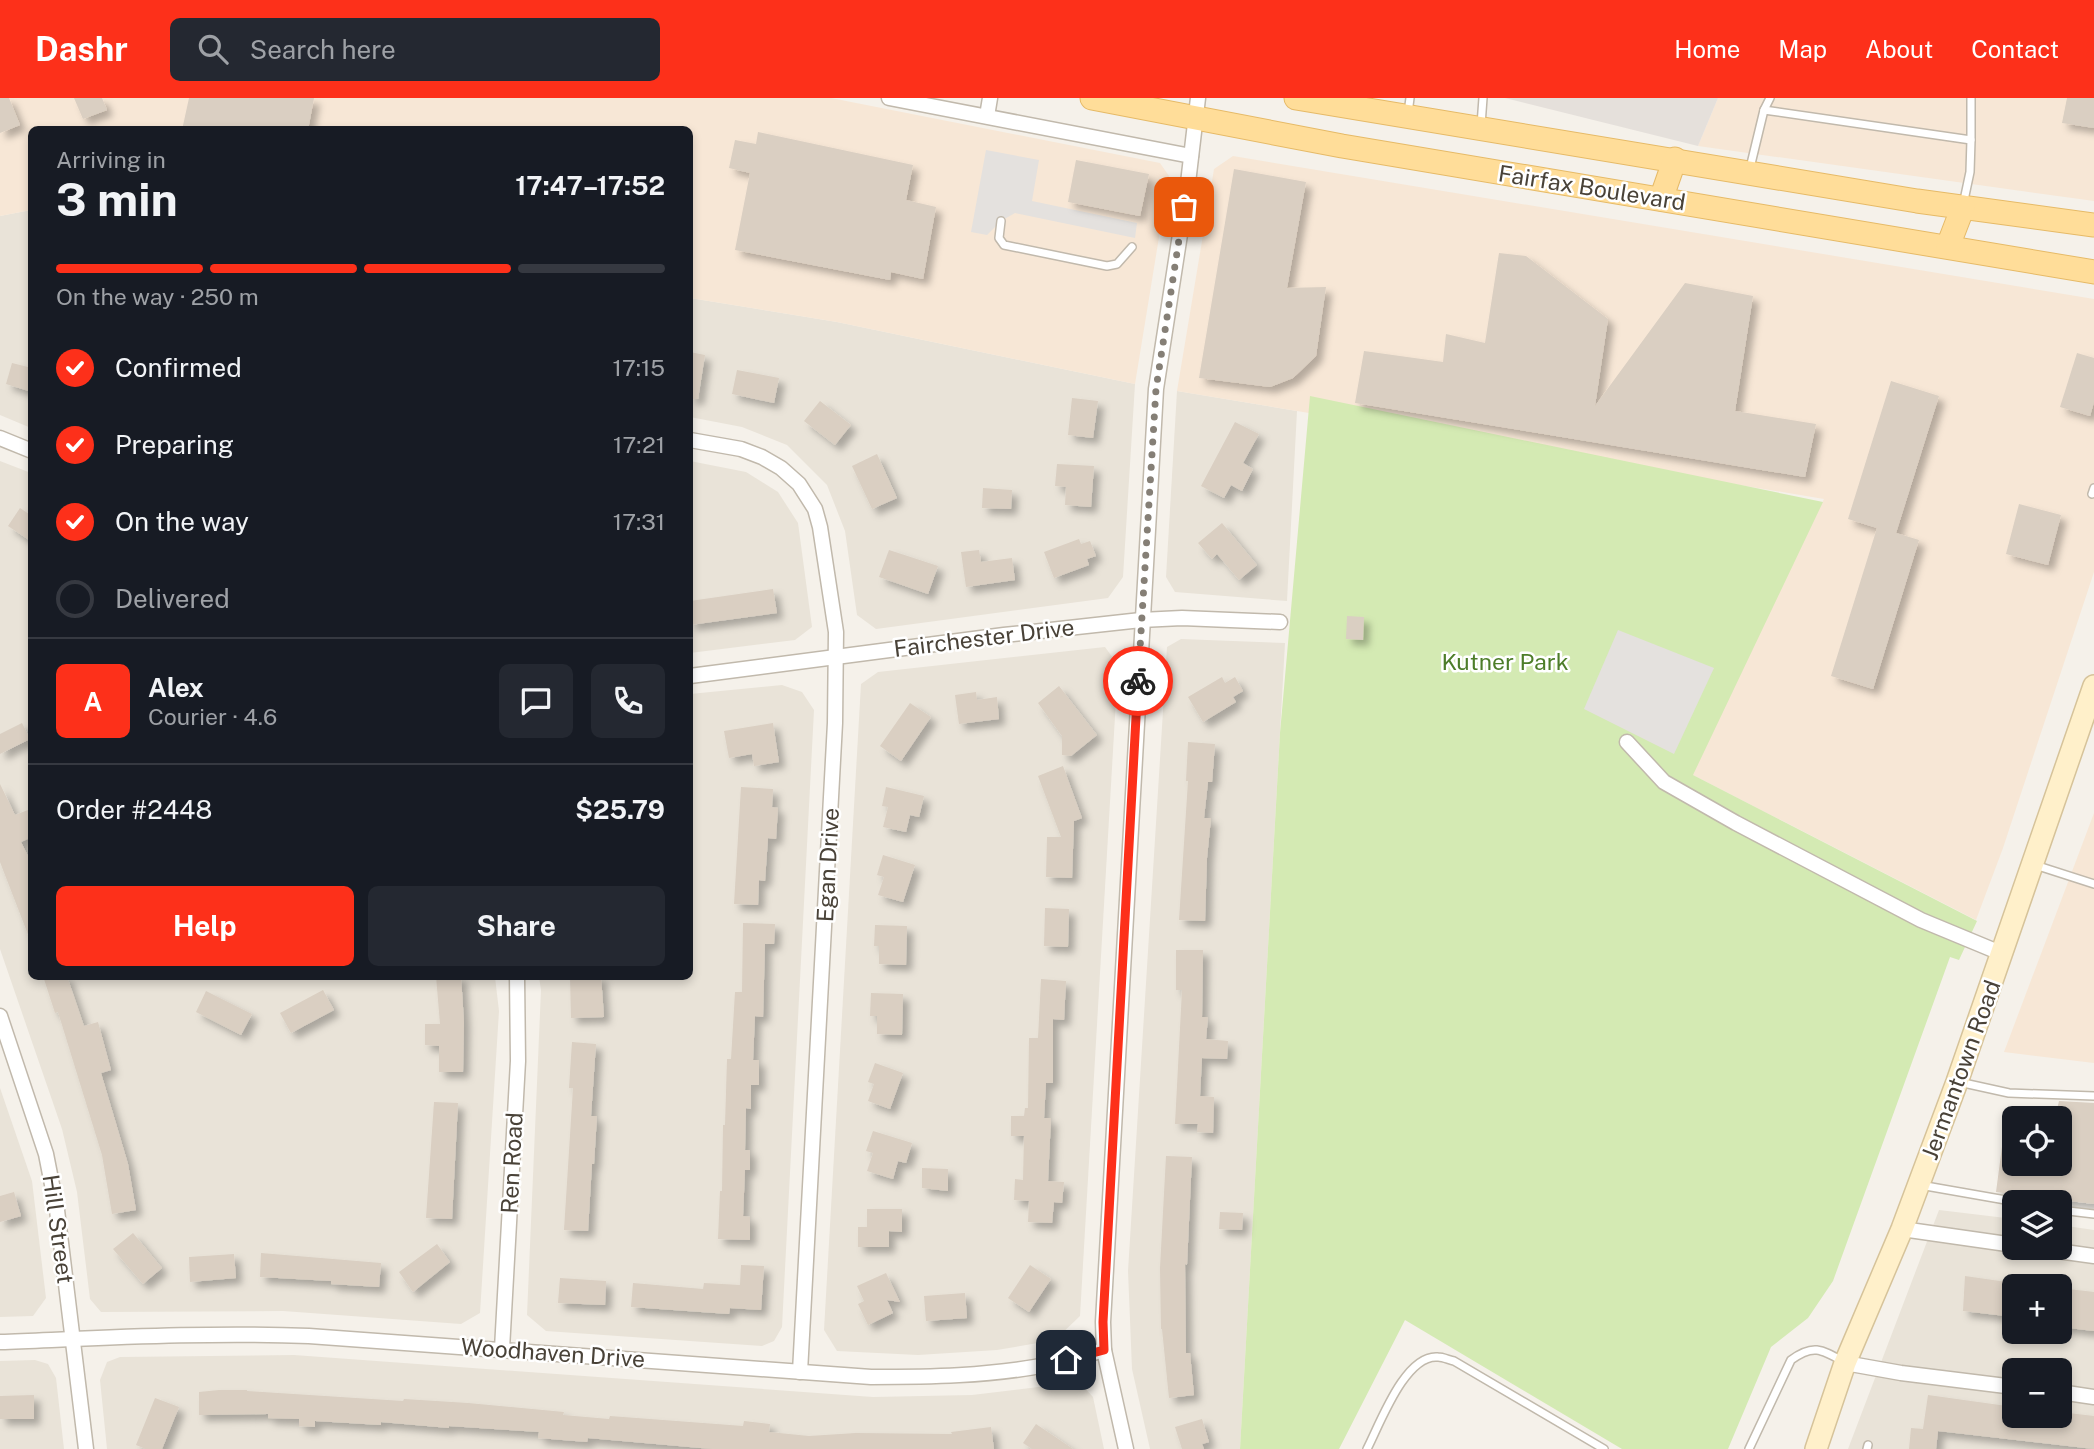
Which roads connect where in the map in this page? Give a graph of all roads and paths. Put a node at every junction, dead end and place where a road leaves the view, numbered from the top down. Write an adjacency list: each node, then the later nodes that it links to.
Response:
1 (889, 98): 11 (street)
2 (990, 98): 11 (street)
3 (1092, 98): 9 (main road, Fairfax Boulevard)
4 (1297, 98): 8 (main road, Fairfax Boulevard)
5 (1483, 98): 12 (lane)
6 (1770, 98): 10 (lane)
7 (1971, 98): 13 (lane)
8 (1409, 107): 12 (main road, Fairfax Boulevard)
9 (1197, 108): 14 (street); 17 (main road, Fairfax Boulevard)
10 (1764, 110): 13 (lane); 16 (lane)
11 (987, 116): 14 (street)
12 (1481, 129): 15 (main road, Fairfax Boulevard)
13 (1971, 140): 18 (lane)
14 (1191, 156): 27 (street)
15 (1675, 159): 16 (main road, Fairfax Boulevard); 17 (main road)
16 (1749, 172): 18 (main road, Fairfax Boulevard)
17 (1661, 199): 21 (main road, Fairfax Boulevard)
18 (1963, 207): 20 (main road, Fairfax Boulevard); 21 (main road)
19 (1001, 221): 22 (lane)
20 (2094, 225)
21 (1948, 246): 23 (main road, Fairfax Boulevard)
22 (1132, 247)
23 (2094, 272)
24 (0, 438): 26 (street)
25 (693, 441): 29 (street, Egan Drive)
26 (28, 449)
27 (1141, 620): 28 (street, Fairchester Drive); 29 (street, Fairchester Drive); 51 (street)
28 (1280, 622)
29 (835, 657): 30 (street, Fairchester Drive); 53 (street, Egan Drive)
30 (693, 676)
31 (2094, 686): 33 (main road, Jermantown Road)
32 (1627, 742): 35 (street)
33 (2033, 864): 34 (lane); 35 (main road, Jermantown Road)
34 (2094, 884)
35 (2003, 954): 38 (main road, Jermantown Road)
36 (517, 980): 50 (street, Ren Road)
37 (0, 1016): 48 (street, Hill Street)
38 (1957, 1082): 39 (lane); 40 (main road, Jermantown Road)
39 (2094, 1097)
40 (1919, 1185): 41 (lane); 44 (main road, Jermantown Road)
41 (2002, 1199)
42 (2072, 1211): 43 (lane)
43 (2094, 1214)
44 (1902, 1228): 45 (street); 52 (main road, Jermantown Road)
45 (2002, 1243)
46 (2072, 1253): 47 (street)
47 (2094, 1256)
48 (72, 1339): 49 (street, Woodhaven Drive); 50 (street, Woodhaven Drive); 57 (street, Hill Street)
49 (0, 1342)
50 (502, 1349): 53 (street, Woodhaven Drive)
51 (1104, 1350): 53 (street, Woodhaven Drive); 58 (street)
52 (1845, 1363): 54 (street); 61 (lane); 62 (main road, Jermantown Road)
53 (800, 1372)
54 (2002, 1386)
55 (2072, 1393): 56 (street)
56 (2094, 1396)
57 (86, 1449)
58 (1126, 1449)
59 (1367, 1449): 60 (lane)
60 (1604, 1449)
61 (1749, 1449)
62 (1816, 1449)

